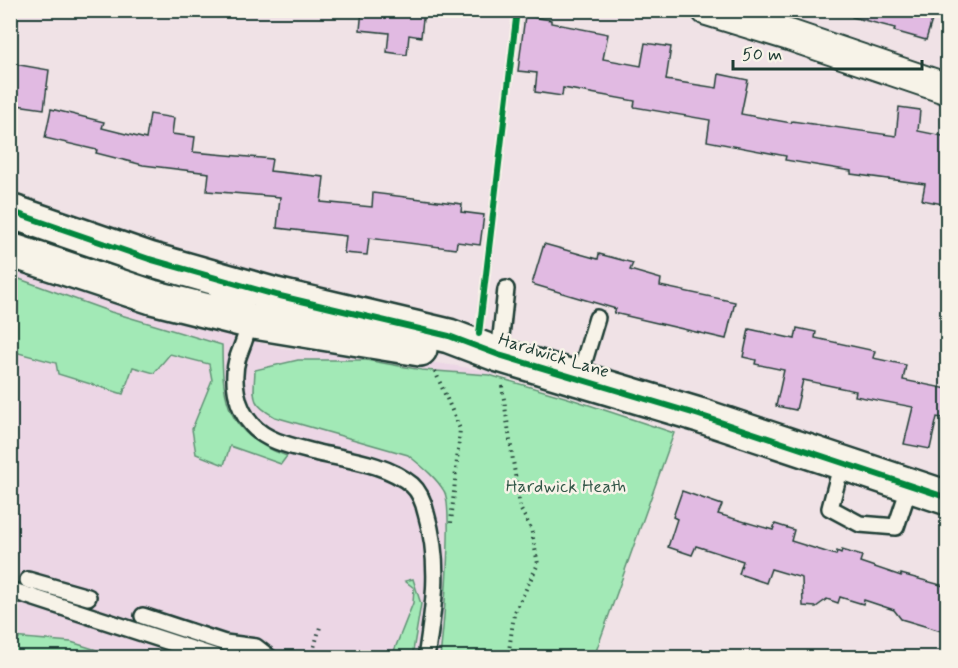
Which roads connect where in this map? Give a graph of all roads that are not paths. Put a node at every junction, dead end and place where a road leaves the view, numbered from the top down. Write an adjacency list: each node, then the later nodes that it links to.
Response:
1 (707, 10): 2 (street)
2 (791, 23): 3 (street)
3 (948, 89)
4 (25, 221): 6 (lane); 11 (street, Hardwick Lane)
5 (10, 250): 10 (street, Hardwick Lane)
6 (98, 259)
7 (132, 269): 10 (lane)
8 (507, 289): 11 (lane)
9 (597, 318): 12 (lane)
10 (246, 332): 11 (street, Hardwick Lane); 22 (lane)
11 (500, 370): 12 (street, Hardwick Lane)
12 (579, 378): 13 (street, Hardwick Lane)
13 (842, 463): 14 (street, Hardwick Lane); 14 (lane)
14 (910, 485): 15 (street, Hardwick Lane)
15 (948, 498)
16 (28, 580): 18 (lane)
17 (10, 590): 20 (lane)
18 (88, 597)
19 (143, 616): 21 (lane)
20 (219, 657)
21 (270, 657)
22 (426, 657)

